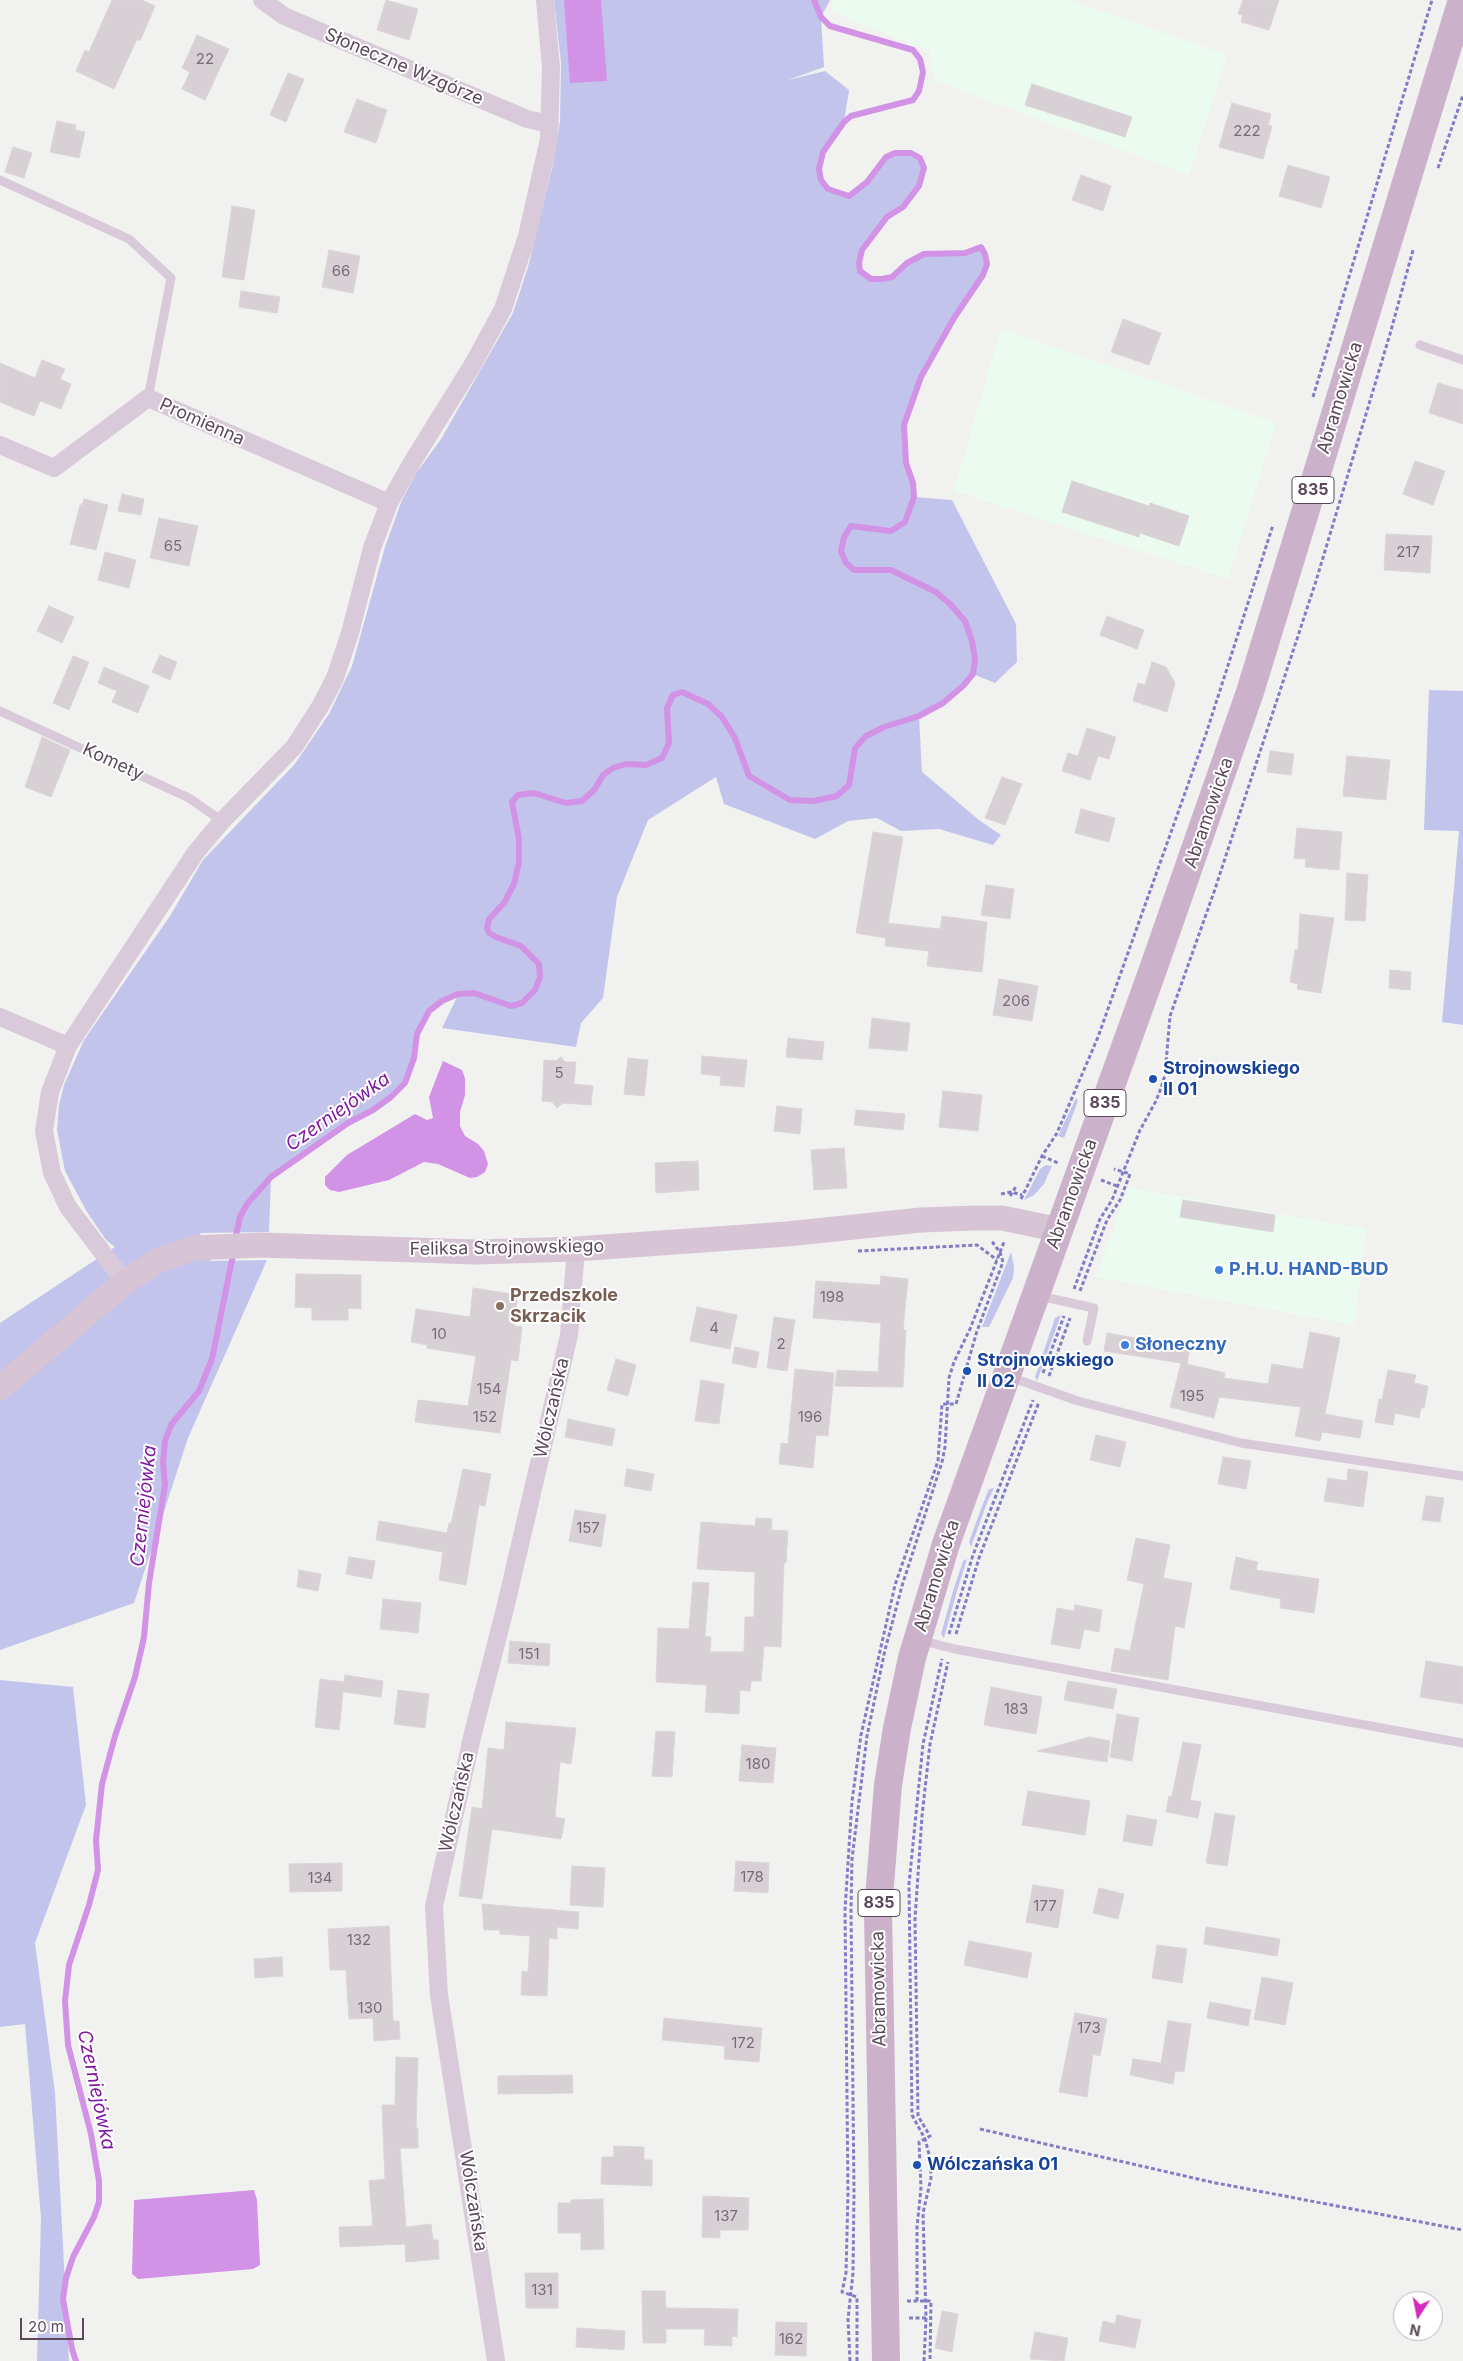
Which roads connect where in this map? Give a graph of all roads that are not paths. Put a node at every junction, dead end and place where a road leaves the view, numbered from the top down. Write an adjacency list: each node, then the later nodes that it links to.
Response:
1 (262, 0): 4 (street, Słoneczne Wzgórze)
2 (545, 0): 4 (street)
3 (1462, 0): 15 (main road, Abramowicka / 835)
4 (550, 124): 10 (street)
5 (0, 180): 8 (lane)
6 (1420, 345): 7 (lane)
7 (1463, 360)
8 (148, 398): 9 (street, Promienna); 10 (street, Promienna)
9 (0, 444)
10 (389, 504): 12 (street)
11 (0, 711): 12 (lane, Komety)
12 (222, 821): 14 (street)
13 (0, 1017): 14 (street)
14 (68, 1046): 17 (street)
15 (1060, 1230): 16 (street, Feliksa Strojnowskiego); 18 (main road, Abramowicka / 835)
16 (576, 1249): 17 (street, Feliksa Strojnowskiego); 25 (street, Wólczańska)
17 (125, 1282): 21 (street, Feliksa Strojnowskiego)
18 (1036, 1295): 19 (lane); 20 (main road, Abramowicka / 835)
19 (1087, 1341)
20 (1007, 1376): 22 (lane); 23 (main road, Abramowicka / 835)
21 (0, 1388)
22 (1463, 1476)
23 (917, 1639): 24 (lane); 26 (main road, Abramowicka / 835)
24 (1463, 1743)
25 (496, 2361)
26 (886, 2361)

